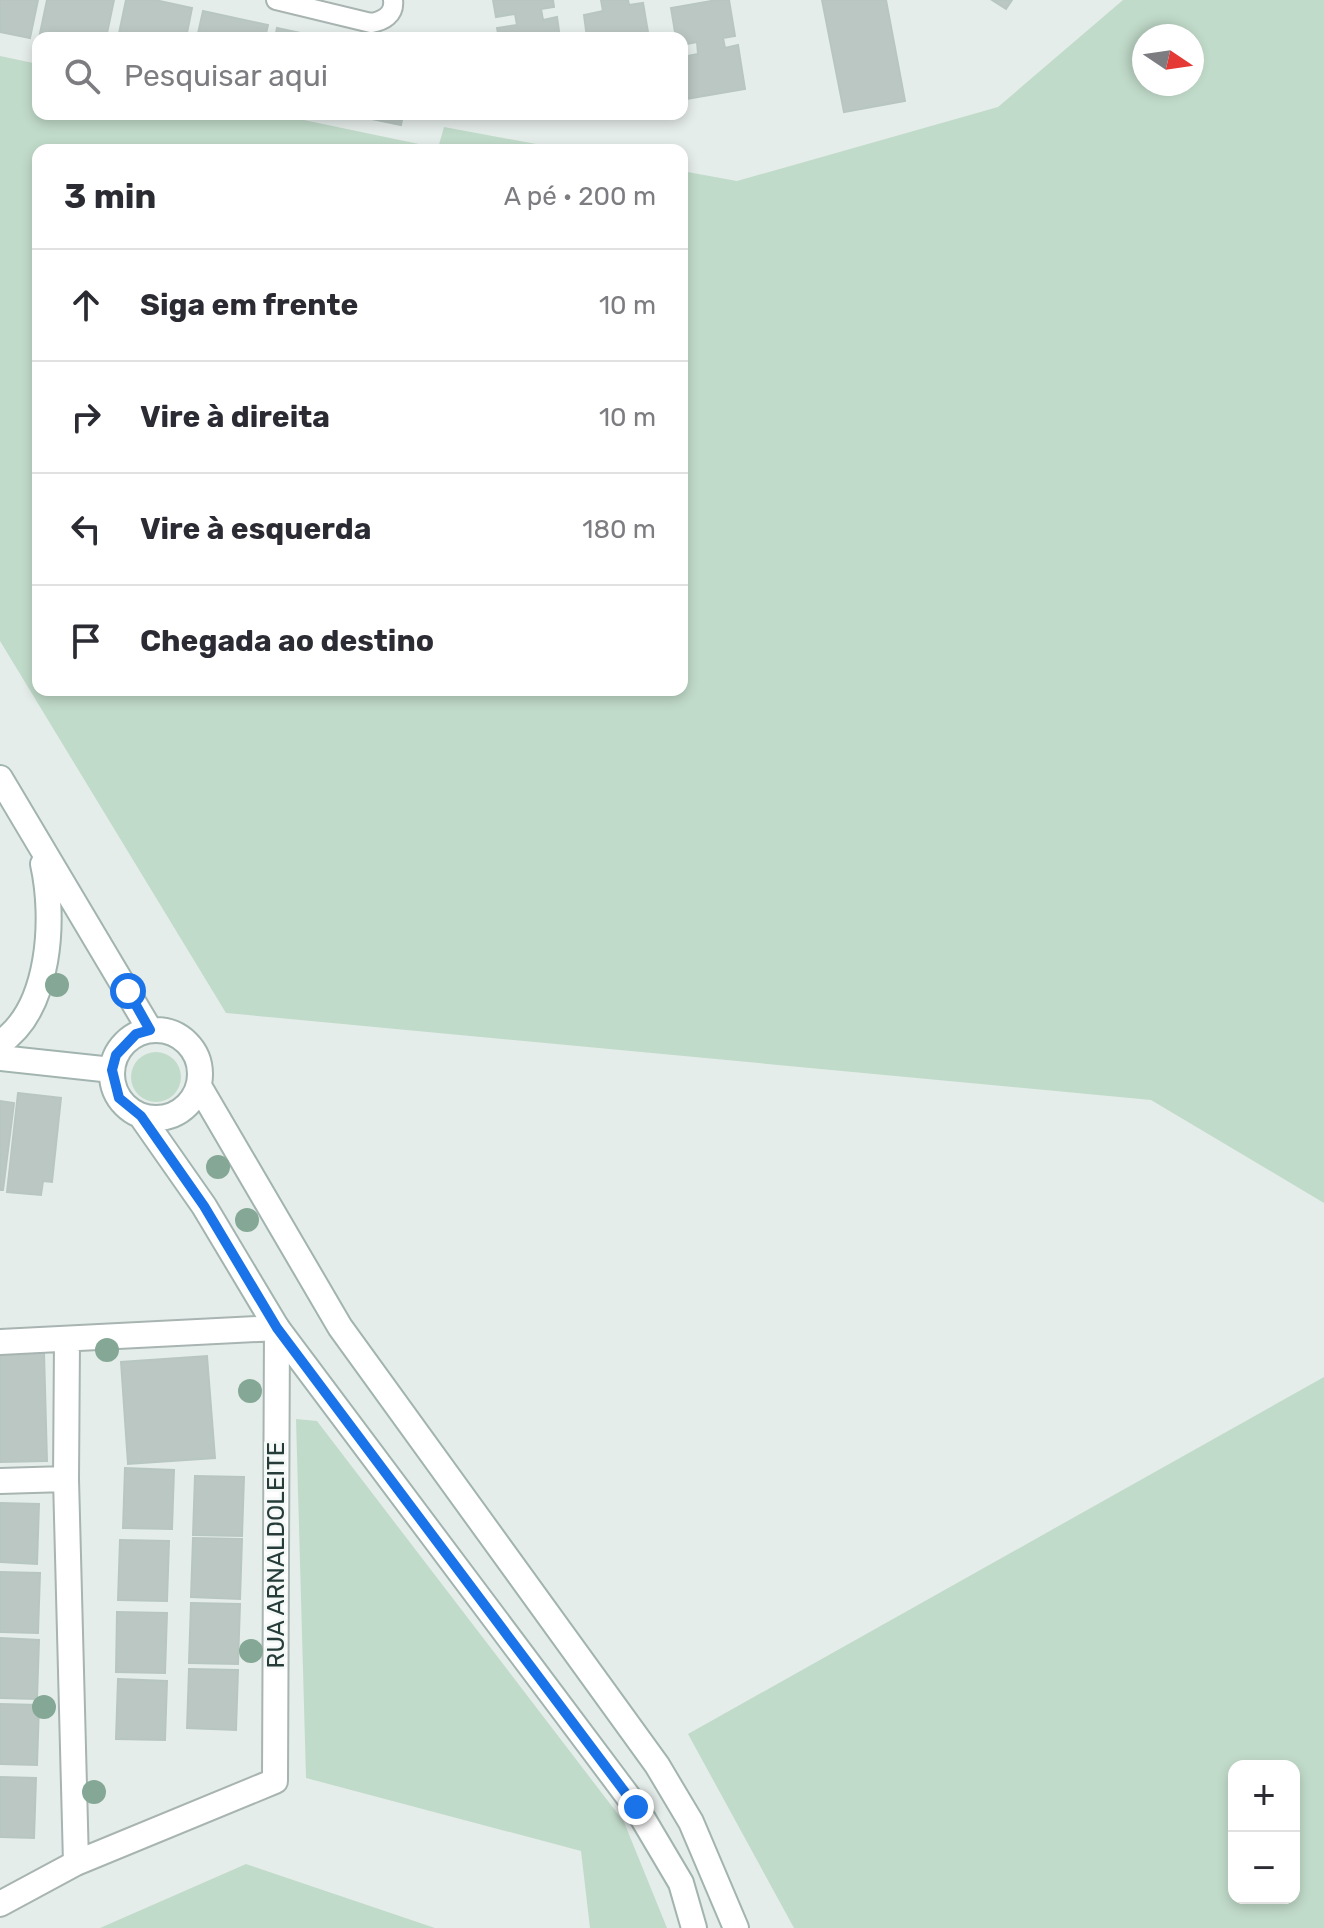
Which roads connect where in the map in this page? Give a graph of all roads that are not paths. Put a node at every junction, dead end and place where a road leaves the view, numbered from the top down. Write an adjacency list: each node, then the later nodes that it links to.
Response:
1 (276, 0): 2 (lane)
2 (393, 0)
3 (0, 778): 4 (main road)
4 (39, 846): 5 (main road); 6 (main road)
5 (150, 1030): 8 (main road); 9 (main road)
6 (0, 1043)
7 (0, 1058): 8 (main road)
8 (112, 1070): 10 (main road)
9 (199, 1086): 10 (main road); 19 (main road)
10 (141, 1116): 11 (main road)
11 (277, 1328): 12 (main road); 16 (main road, RUA ARNALDOLEITE); 18 (main road)
12 (67, 1341): 13 (main road); 14 (main road)
13 (0, 1342)
14 (66, 1479): 15 (main road); 16 (main road)
15 (0, 1481)
16 (76, 1863): 17 (main road)
17 (0, 1904)
18 (694, 1928)
19 (736, 1928)

